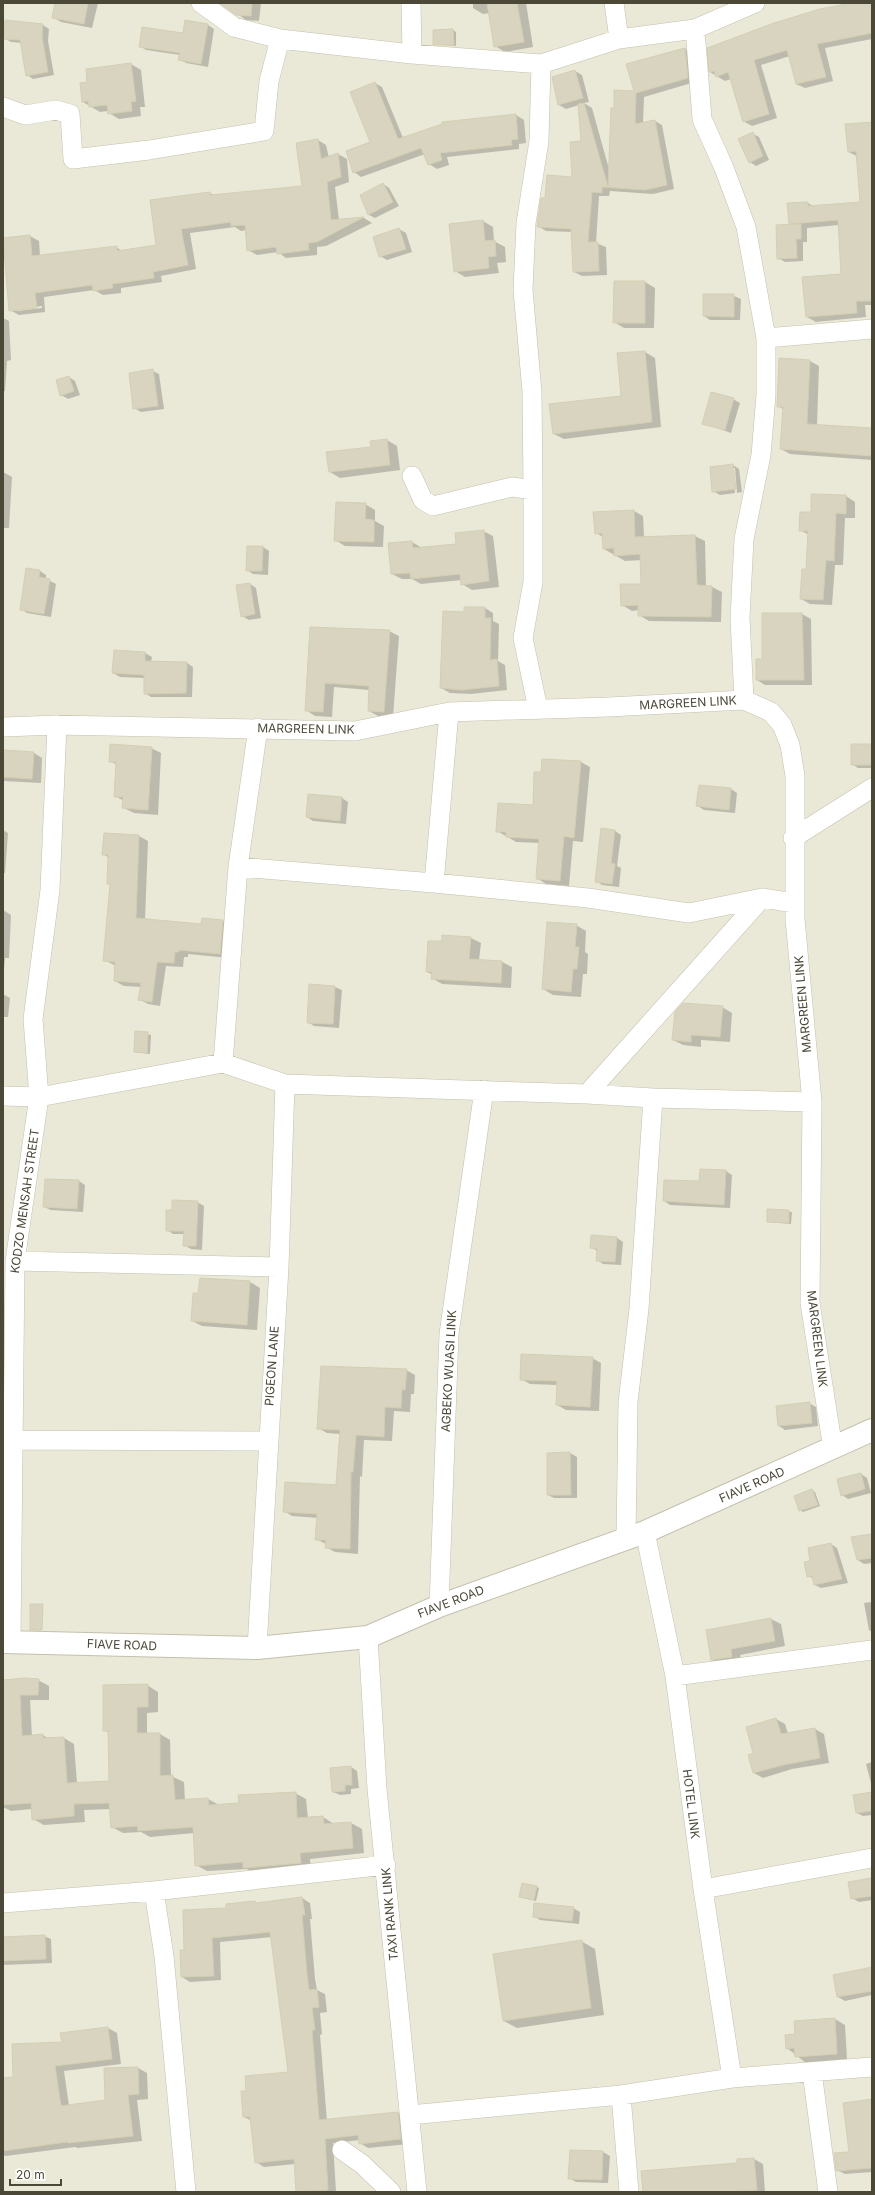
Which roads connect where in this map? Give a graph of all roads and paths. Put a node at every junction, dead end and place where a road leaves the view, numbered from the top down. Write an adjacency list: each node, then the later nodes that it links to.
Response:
1 (201, 3): 6 (street)
2 (411, 3): 8 (street)
3 (614, 3): 7 (street)
4 (754, 3): 5 (street)
5 (695, 29): 7 (street); 12 (street)
6 (280, 39): 8 (street); 10 (street)
7 (619, 39): 9 (street)
8 (412, 54): 9 (street)
9 (541, 64): 14 (street)
10 (3, 107)
11 (872, 329): 12 (street)
12 (766, 338): 15 (street)
13 (412, 476): 14 (street)
14 (533, 490): 16 (street)
15 (744, 700): 16 (street, MARGREEN LINK); 22 (street, MARGREEN LINK)
16 (538, 710): 17 (street, MARGREEN LINK)
17 (449, 712): 20 (street, MARGREEN LINK); 24 (street)
18 (57, 725): 19 (street, MARGREEN LINK); 20 (street, MARGREEN LINK); 32 (street, KODZO MENSAH STREET)
19 (3, 727)
20 (258, 728): 23 (street)
21 (872, 788): 22 (street)
22 (793, 838): 26 (street, MARGREEN LINK)
23 (238, 867): 24 (street); 27 (street)
24 (434, 883): 25 (street)
25 (762, 898): 26 (street); 30 (street)
26 (794, 903): 34 (street, MARGREEN LINK)
27 (223, 1063): 28 (street); 32 (street)
28 (285, 1084): 29 (street); 36 (street, PIGEON LANE)
29 (484, 1090): 30 (street); 42 (street, AGBEKO WUASI LINK)
30 (587, 1094): 33 (street)
31 (3, 1096): 32 (street)
32 (39, 1097): 35 (street, KODZO MENSAH STREET)
33 (653, 1098): 34 (street); 41 (street, HOTEL LINK)
34 (812, 1102): 40 (street, MARGREEN LINK)
35 (15, 1261): 36 (street); 38 (street, KODZO MENSAH STREET)
36 (279, 1267): 39 (street, PIGEON LANE)
37 (872, 1430): 40 (street, FIAVE ROAD)
38 (13, 1440): 39 (street); 44 (street, KODZO MENSAH STREET)
39 (268, 1441): 45 (street, PIGEON LANE)
40 (833, 1449): 41 (street, FIAVE ROAD)
41 (636, 1535): 42 (street, FIAVE ROAD); 47 (street, HOTEL LINK)
42 (439, 1606): 43 (street, FIAVE ROAD)
43 (368, 1637): 45 (street, FIAVE ROAD); 49 (street, TAXI RANK LINK)
44 (7, 1642): 45 (street, FIAVE ROAD)
45 (257, 1648)
46 (872, 1650): 47 (street)
47 (675, 1676): 50 (street, HOTEL LINK)
48 (872, 1858): 50 (street)
49 (386, 1865): 51 (street); 57 (street, TAXI RANK LINK)
50 (702, 1889): 55 (street, HOTEL LINK)
51 (154, 1891): 52 (street); 59 (street)
52 (3, 1903)
53 (872, 2067): 54 (street)
54 (812, 2072): 55 (street); 63 (street)
55 (732, 2078): 56 (street)
56 (621, 2095): 57 (street); 62 (street)
57 (410, 2115): 61 (street, TAXI RANK LINK)
58 (342, 2150): 60 (street)
59 (186, 2192)
60 (390, 2192)
61 (417, 2192)
62 (629, 2192)
63 (828, 2192)

